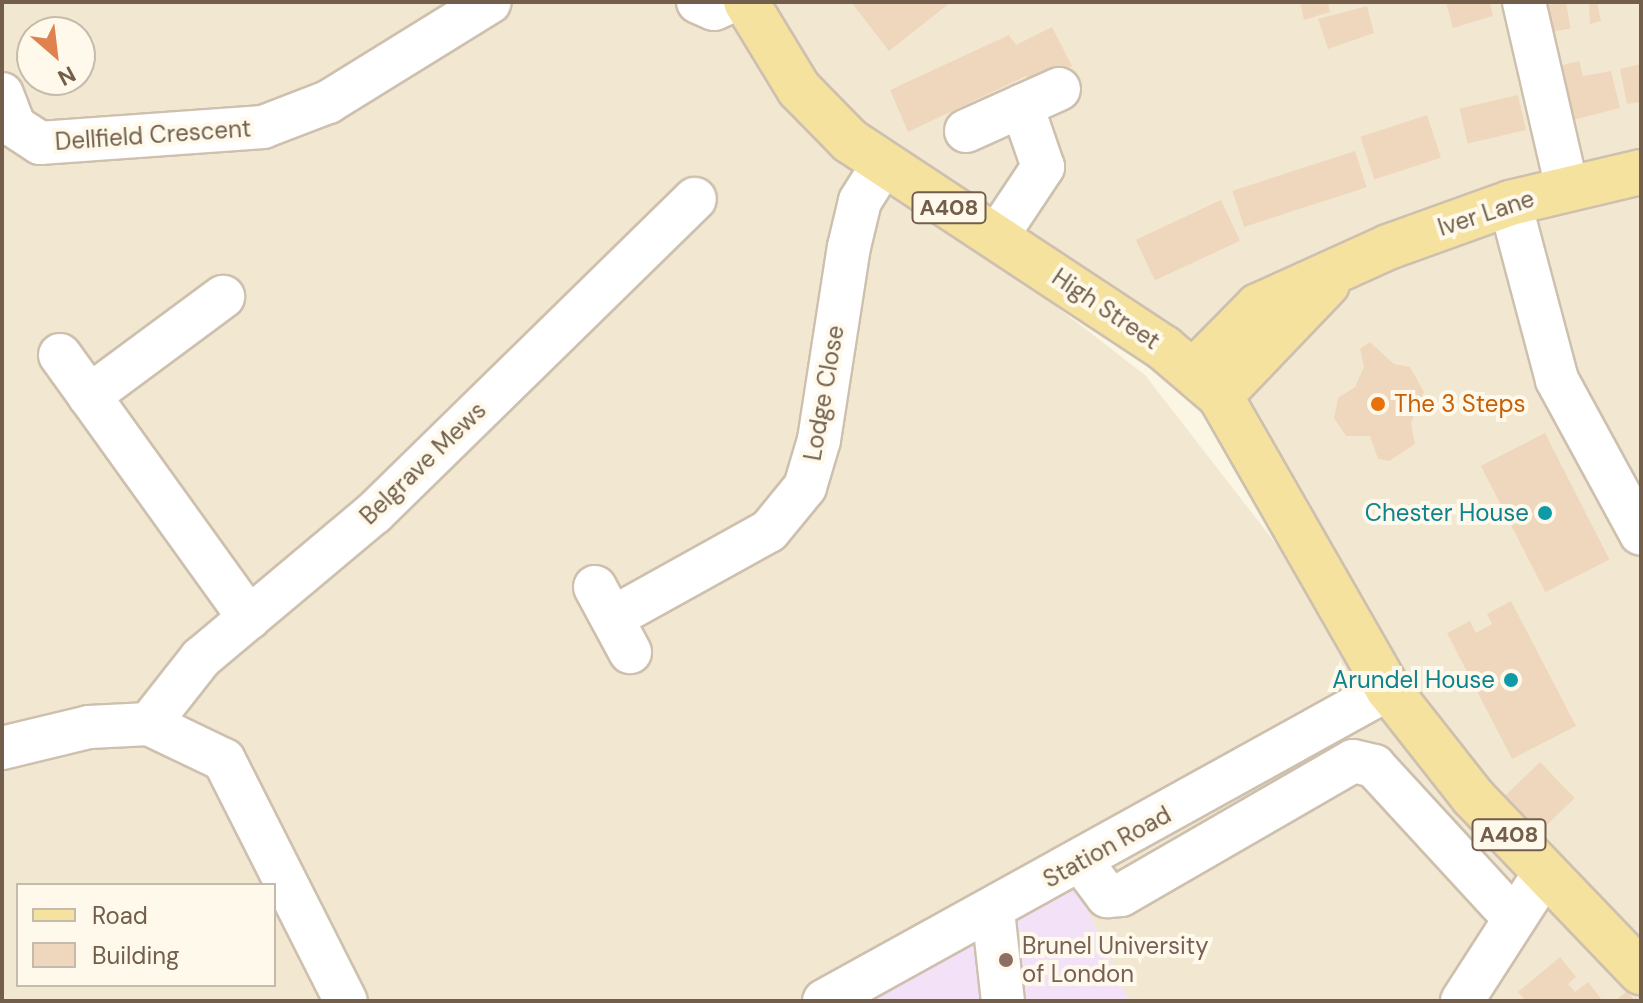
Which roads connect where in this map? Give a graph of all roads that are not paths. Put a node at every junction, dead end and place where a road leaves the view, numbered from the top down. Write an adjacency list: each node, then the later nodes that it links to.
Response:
1 (490, 2): 7 (street, Dellfield Crescent)
2 (698, 2): 3 (street)
3 (730, 2)
4 (746, 2): 10 (main road, High Street / A408)
5 (1524, 2): 12 (street)
6 (1059, 89): 8 (street)
7 (2, 94)
8 (1022, 106): 9 (street); 15 (street)
9 (966, 131)
10 (882, 166): 15 (main road, High Street / A408); 22 (street, Lodge Close)
11 (1641, 172): 12 (main road, Iver Lane)
12 (1567, 188): 14 (main road, Iver Lane)
13 (695, 199): 21 (street, Belgrave Mews)
14 (1510, 203): 18 (main road, Iver Lane); 20 (street)
15 (997, 236): 18 (main road, High Street / A408)
16 (223, 297): 19 (street)
17 (60, 355): 19 (street)
18 (1207, 384): 23 (main road, High Street / A408)
19 (89, 396): 21 (street)
20 (1641, 534)
21 (249, 618): 24 (street, Belgrave Mews)
22 (612, 619)
23 (1388, 689): 26 (street, Station Road); 27 (main road, A408)
24 (149, 724): 25 (street); 31 (street)
25 (2, 748)
26 (1081, 861): 28 (street, Station Road); 29 (street)
27 (1545, 872): 29 (street); 30 (main road, A408)
28 (993, 911): 32 (street, Station Road); 33 (street)
29 (1513, 917): 34 (street)
30 (1641, 972)
31 (346, 1001)
32 (824, 1001)
33 (1003, 1001)
34 (1462, 1001)

